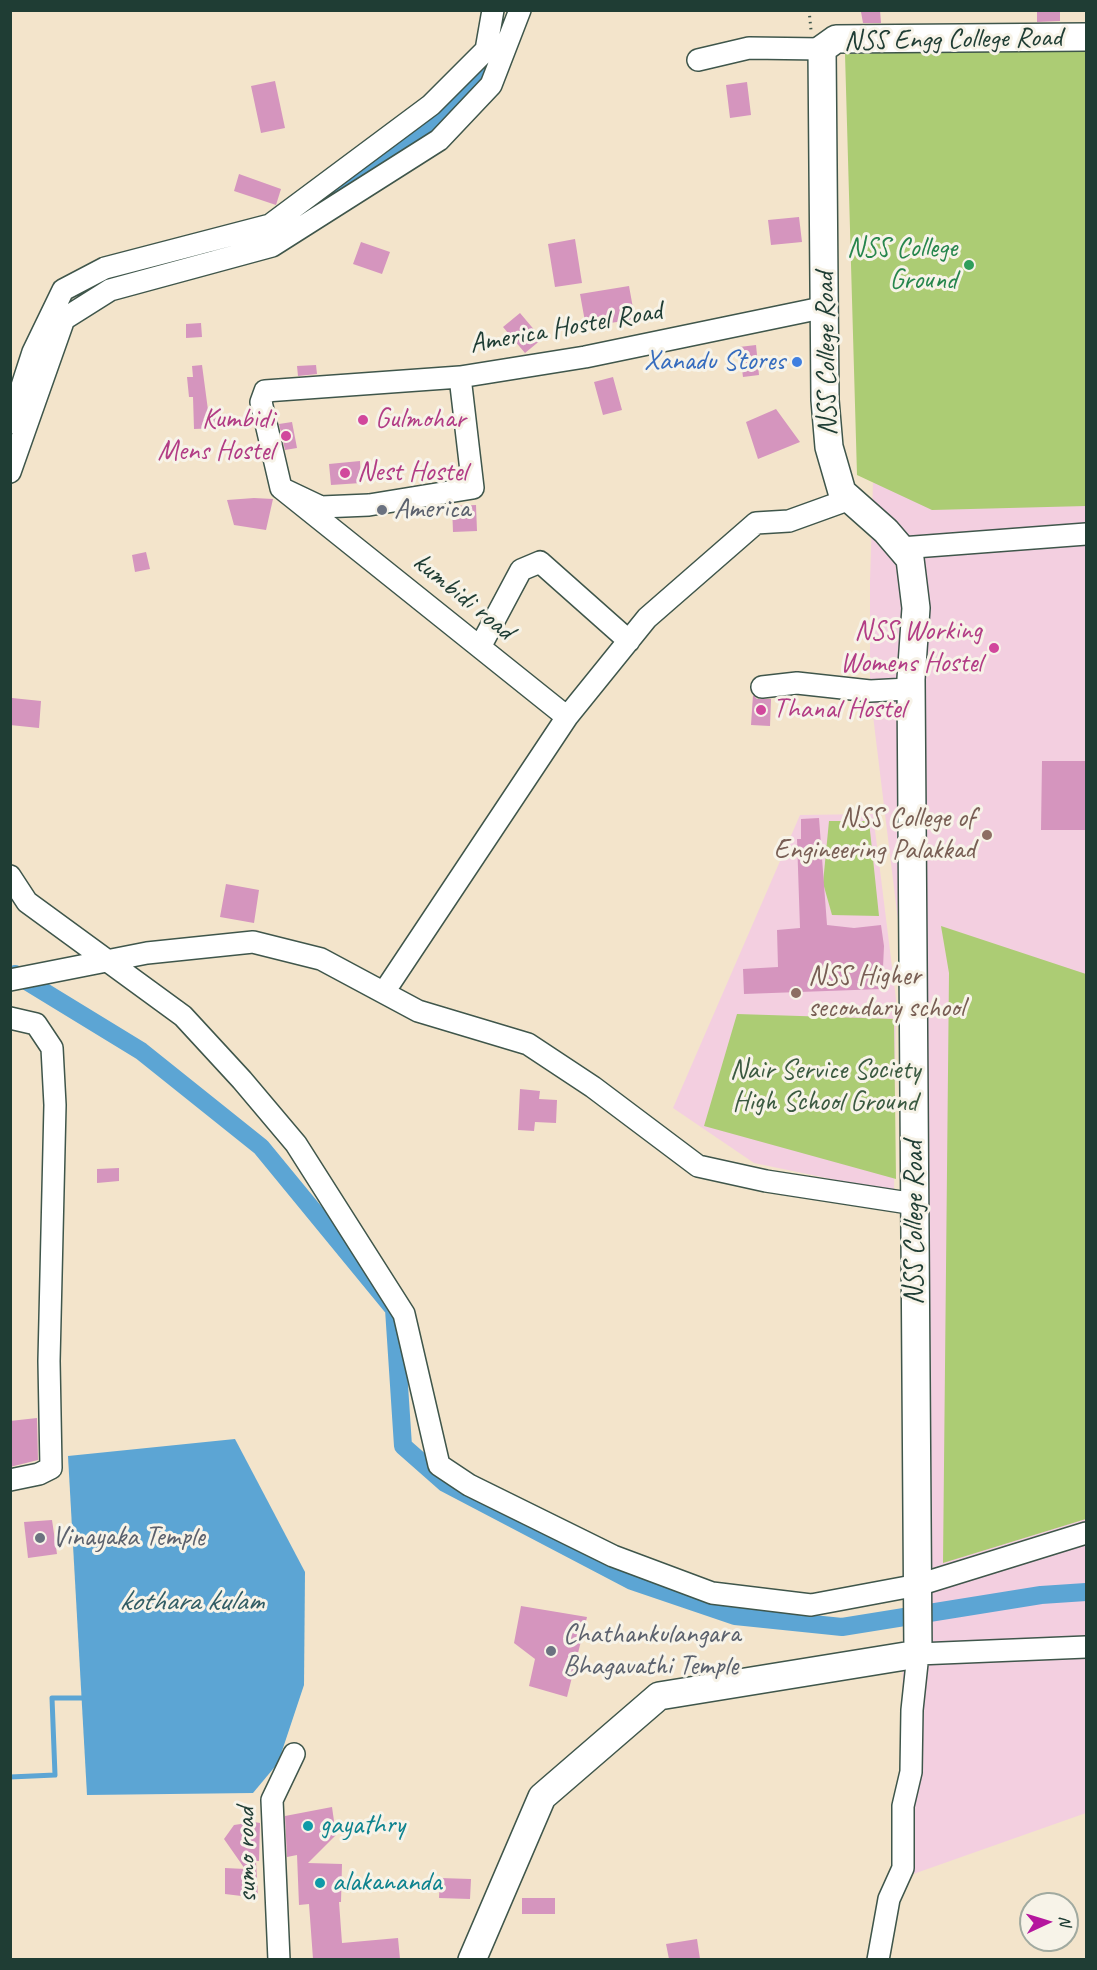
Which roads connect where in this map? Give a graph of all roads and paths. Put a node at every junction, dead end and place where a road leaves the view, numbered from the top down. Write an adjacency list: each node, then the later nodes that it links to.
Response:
1 (493, 10): 8 (street)
2 (520, 10): 9 (street)
3 (1086, 37): 4 (main road, NSS Engg College Road)
4 (822, 49): 5 (street); 6 (main road, NSS College Road)
5 (698, 60)
6 (826, 307): 7 (street, America Hostel Road); 11 (main road, NSS College Road)
7 (460, 377): 10 (street); 10 (street, America Hostel Road)
8 (10, 423)
9 (10, 472)
10 (281, 488): 15 (street, kumbidi road)
11 (850, 499): 13 (main road, NSS College Road); 14 (street)
12 (1086, 534): 13 (street)
13 (901, 548): 16 (main road, NSS College Road)
14 (629, 641): 15 (street); 18 (street)
15 (480, 647): 18 (street, kumbidi road)
16 (912, 665): 17 (street); 24 (main road, NSS College Road)
17 (762, 687)
18 (567, 717): 22 (street)
19 (10, 876): 20 (street)
20 (106, 962): 21 (street); 22 (street); 27 (street)
21 (18, 979)
22 (384, 992): 24 (street)
23 (10, 1018): 25 (street)
24 (915, 1204): 27 (main road, NSS College Road)
25 (10, 1479)
26 (1086, 1533): 27 (street)
27 (918, 1591): 28 (main road, NSS College Road)
28 (919, 1647): 29 (street); 32 (main road); 33 (street)
29 (1086, 1647)
30 (294, 1754): 31 (street, sumo road)
31 (279, 1959)
32 (472, 1959)
33 (878, 1959)

